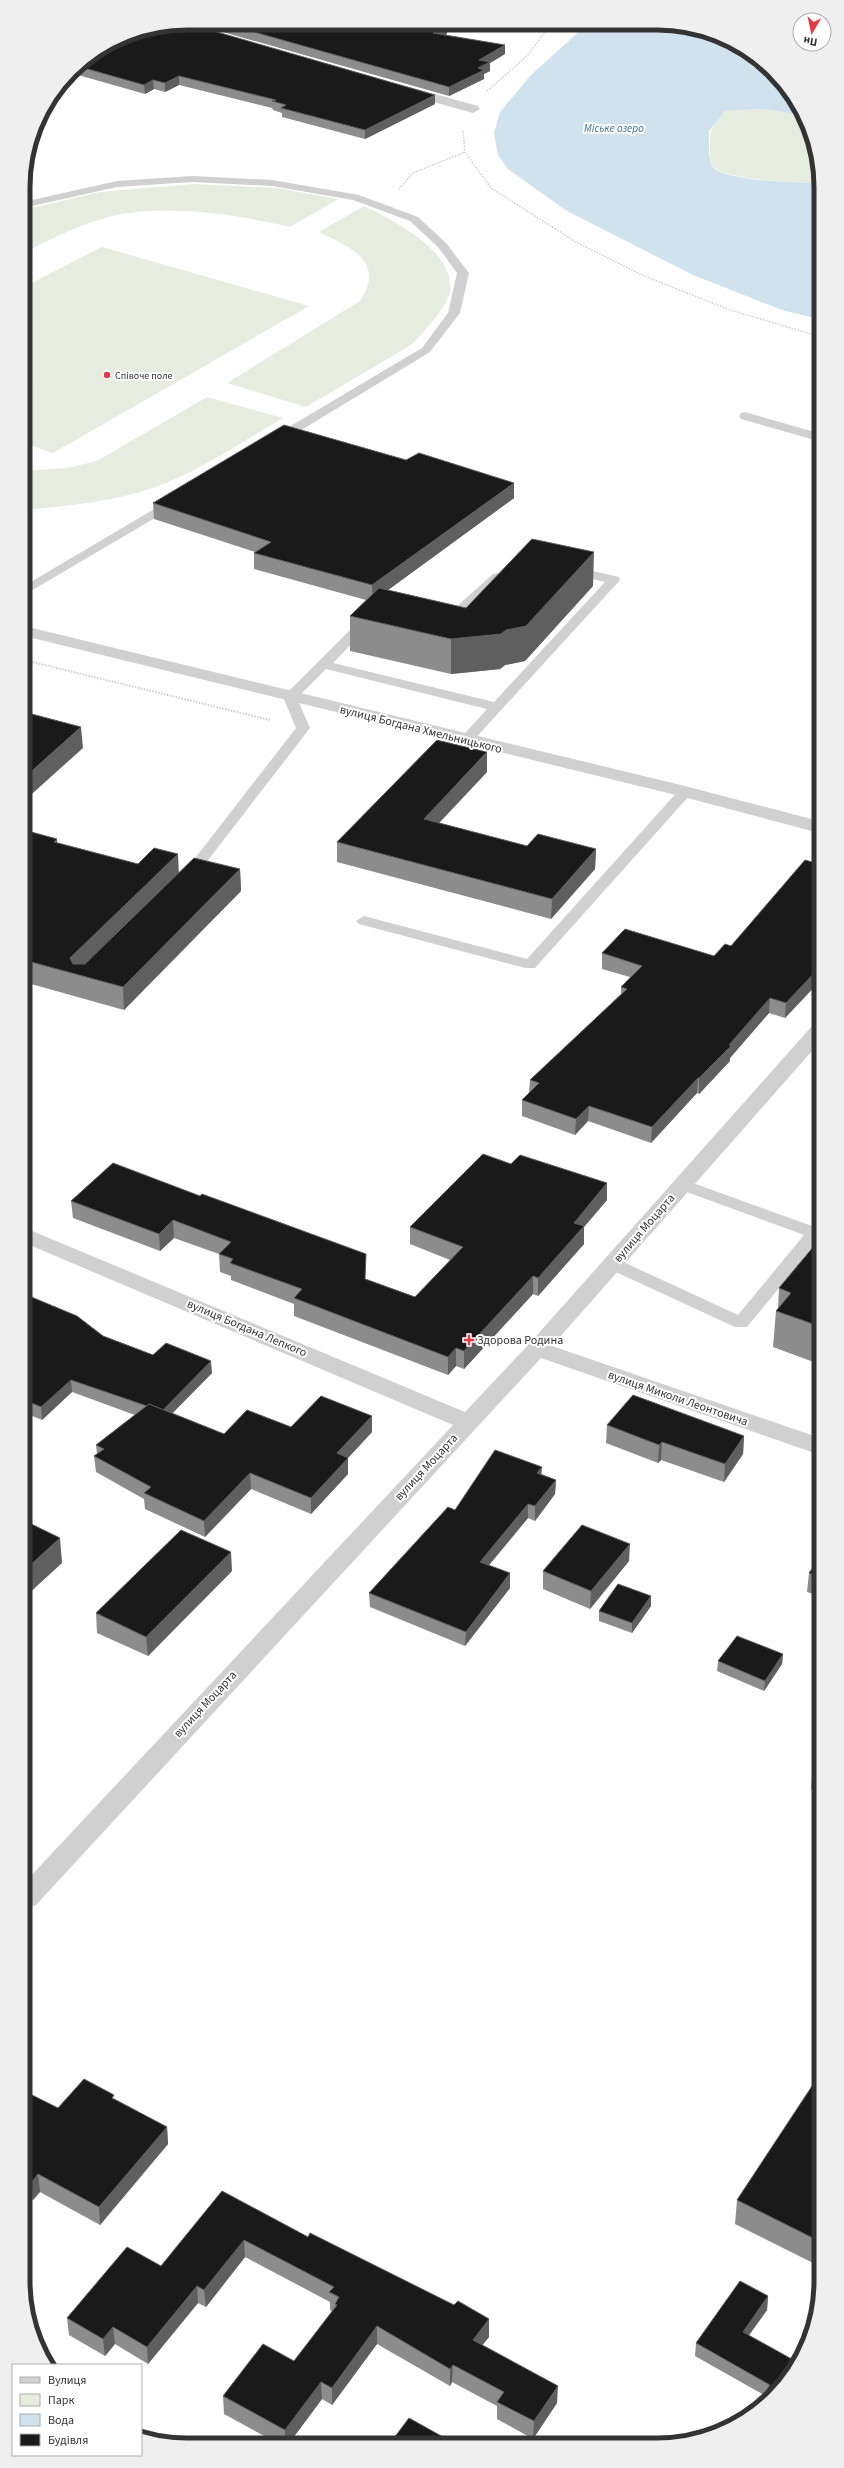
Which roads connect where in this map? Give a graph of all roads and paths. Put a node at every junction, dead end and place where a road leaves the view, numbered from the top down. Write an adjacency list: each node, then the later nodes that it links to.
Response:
1 (546, 30): 3 (path)
2 (397, 87): 3 (street)
3 (473, 109): 4 (path)
4 (465, 152): 6 (path); 7 (path)
5 (30, 203): 6 (lane)
6 (386, 208): 10 (lane)
7 (814, 335)
8 (746, 416): 9 (lane)
9 (814, 436)
10 (262, 448)
11 (181, 497): 14 (lane)
12 (555, 566): 21 (lane)
13 (507, 568): 16 (lane)
14 (30, 587)
15 (373, 615): 19 (lane)
16 (436, 618)
17 (30, 633): 20 (street, вулиця Богдана Хмельницького)
18 (30, 661): 22 (path)
19 (322, 664): 20 (lane); 21 (lane)
20 (290, 697): 22 (lane); 23 (street, вулиця Богдана Хмельницького)
21 (498, 707): 23 (lane)
22 (303, 728): 26 (lane)
23 (466, 740): 24 (street, вулиця Богдана Хмельницького)
24 (685, 792): 25 (street, вулиця Богдана Хмельницького); 27 (lane)
25 (814, 826)
26 (175, 890)
27 (364, 920)
28 (814, 1036): 29 (street, вулиця Моцарта)
29 (682, 1184): 30 (lane); 33 (street, вулиця Моцарта)
30 (814, 1230)
31 (814, 1235): 33 (lane)
32 (30, 1237): 35 (street, вулиця Богдана Лепкого)
33 (612, 1264): 34 (street, вулиця Моцарта)
34 (537, 1349): 35 (street, вулиця Моцарта); 36 (street, вулиця Миколи Леонтовича)
35 (468, 1422): 37 (street, вулиця Моцарта)
36 (814, 1445)
37 (30, 1894)

